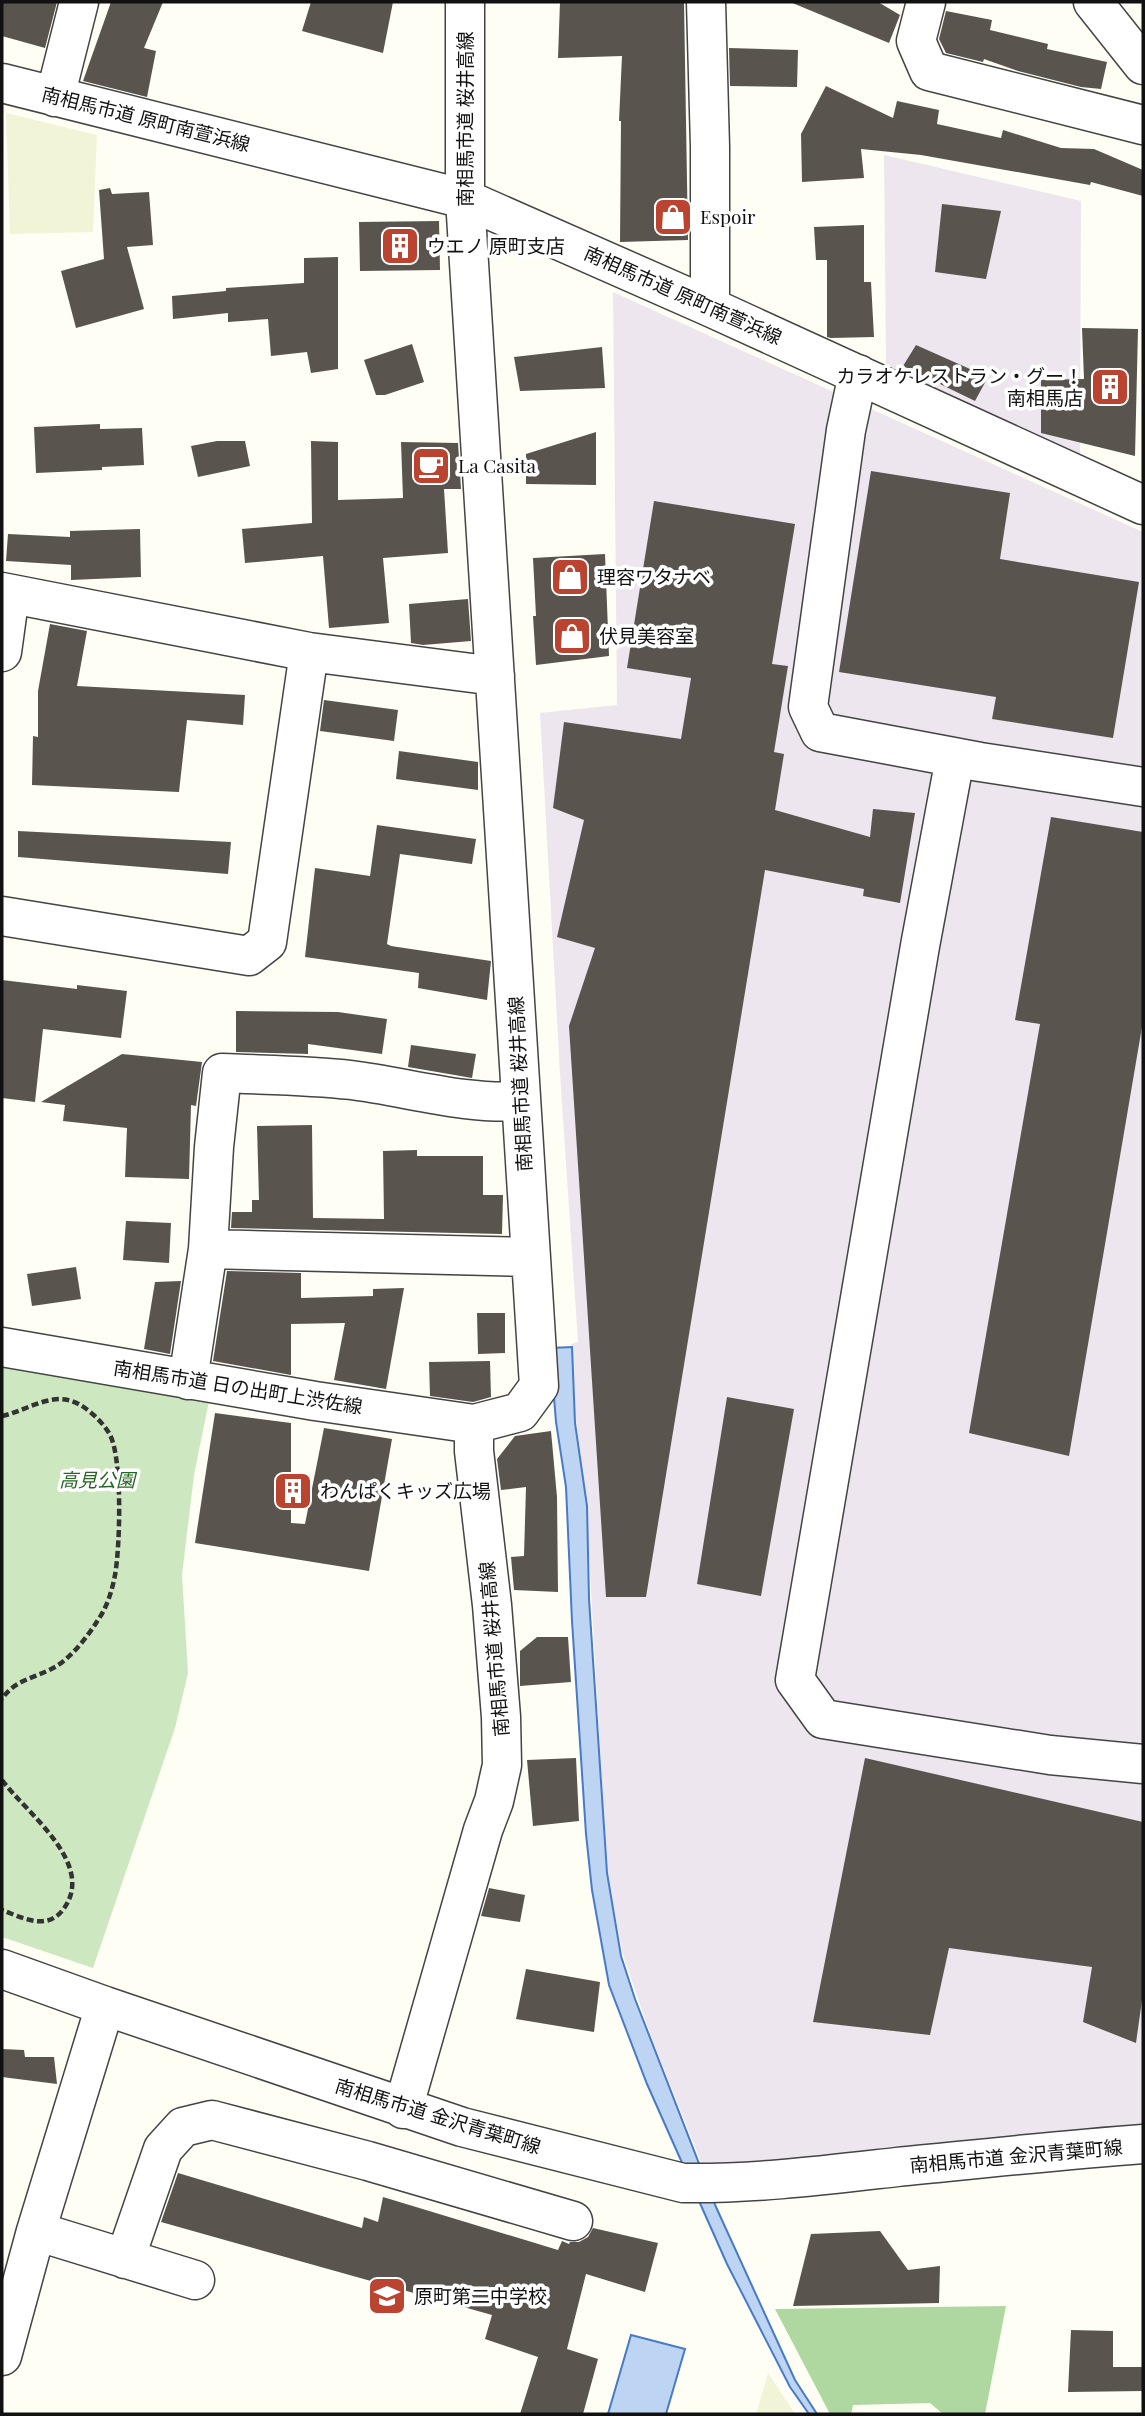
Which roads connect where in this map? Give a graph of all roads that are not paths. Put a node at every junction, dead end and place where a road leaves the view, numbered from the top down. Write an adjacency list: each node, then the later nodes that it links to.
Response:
1 (79, 2): 8 (street)
2 (465, 2): 10 (street, 南相馬市道 桜井高線)
3 (706, 2): 11 (street)
4 (926, 2): 9 (street)
5 (1093, 2): 6 (street)
6 (1143, 65)
7 (2, 83): 8 (street, 南相馬市道 原町南萱浜線)
8 (55, 97): 10 (street, 南相馬市道 原町南萱浜線)
9 (1143, 125)
10 (465, 199): 11 (street, 南相馬市道 原町南萱浜線); 17 (street, 南相馬市道 桜井高線)
11 (710, 307): 12 (street, 南相馬市道 原町南萱浜線)
12 (858, 374): 13 (street, 南相馬市道 原町南萱浜線); 18 (street)
13 (1143, 505)
14 (6, 593): 15 (street); 16 (street)
15 (2, 652)
16 (309, 652): 17 (street); 20 (street)
17 (495, 677): 21 (street, 南相馬市道 桜井高線)
18 (955, 758): 19 (street); 27 (street)
19 (1143, 787)
20 (2, 916)
21 (521, 1101): 22 (street); 23 (street, 南相馬市道 桜井高線)
22 (208, 1250): 23 (street); 25 (street)
23 (530, 1256): 26 (street, 南相馬市道 桜井高線)
24 (2, 1347): 25 (street, 南相馬市道 日の出町上渋佐線)
25 (188, 1380): 26 (street, 南相馬市道 日の出町上渋佐線)
26 (474, 1424): 30 (street, 南相馬市道 桜井高線)
27 (1143, 1764)
28 (2, 1969): 29 (street, 南相馬市道 金沢青葉町線)
29 (105, 2006): 30 (street, 南相馬市道 金沢青葉町線); 33 (street)
30 (402, 2109): 31 (street, 南相馬市道 金沢青葉町線)
31 (1143, 2144)
32 (573, 2221): 34 (street)
33 (36, 2231): 34 (street); 36 (street)
34 (125, 2259): 35 (street)
35 (195, 2280)
36 (2, 2356)

